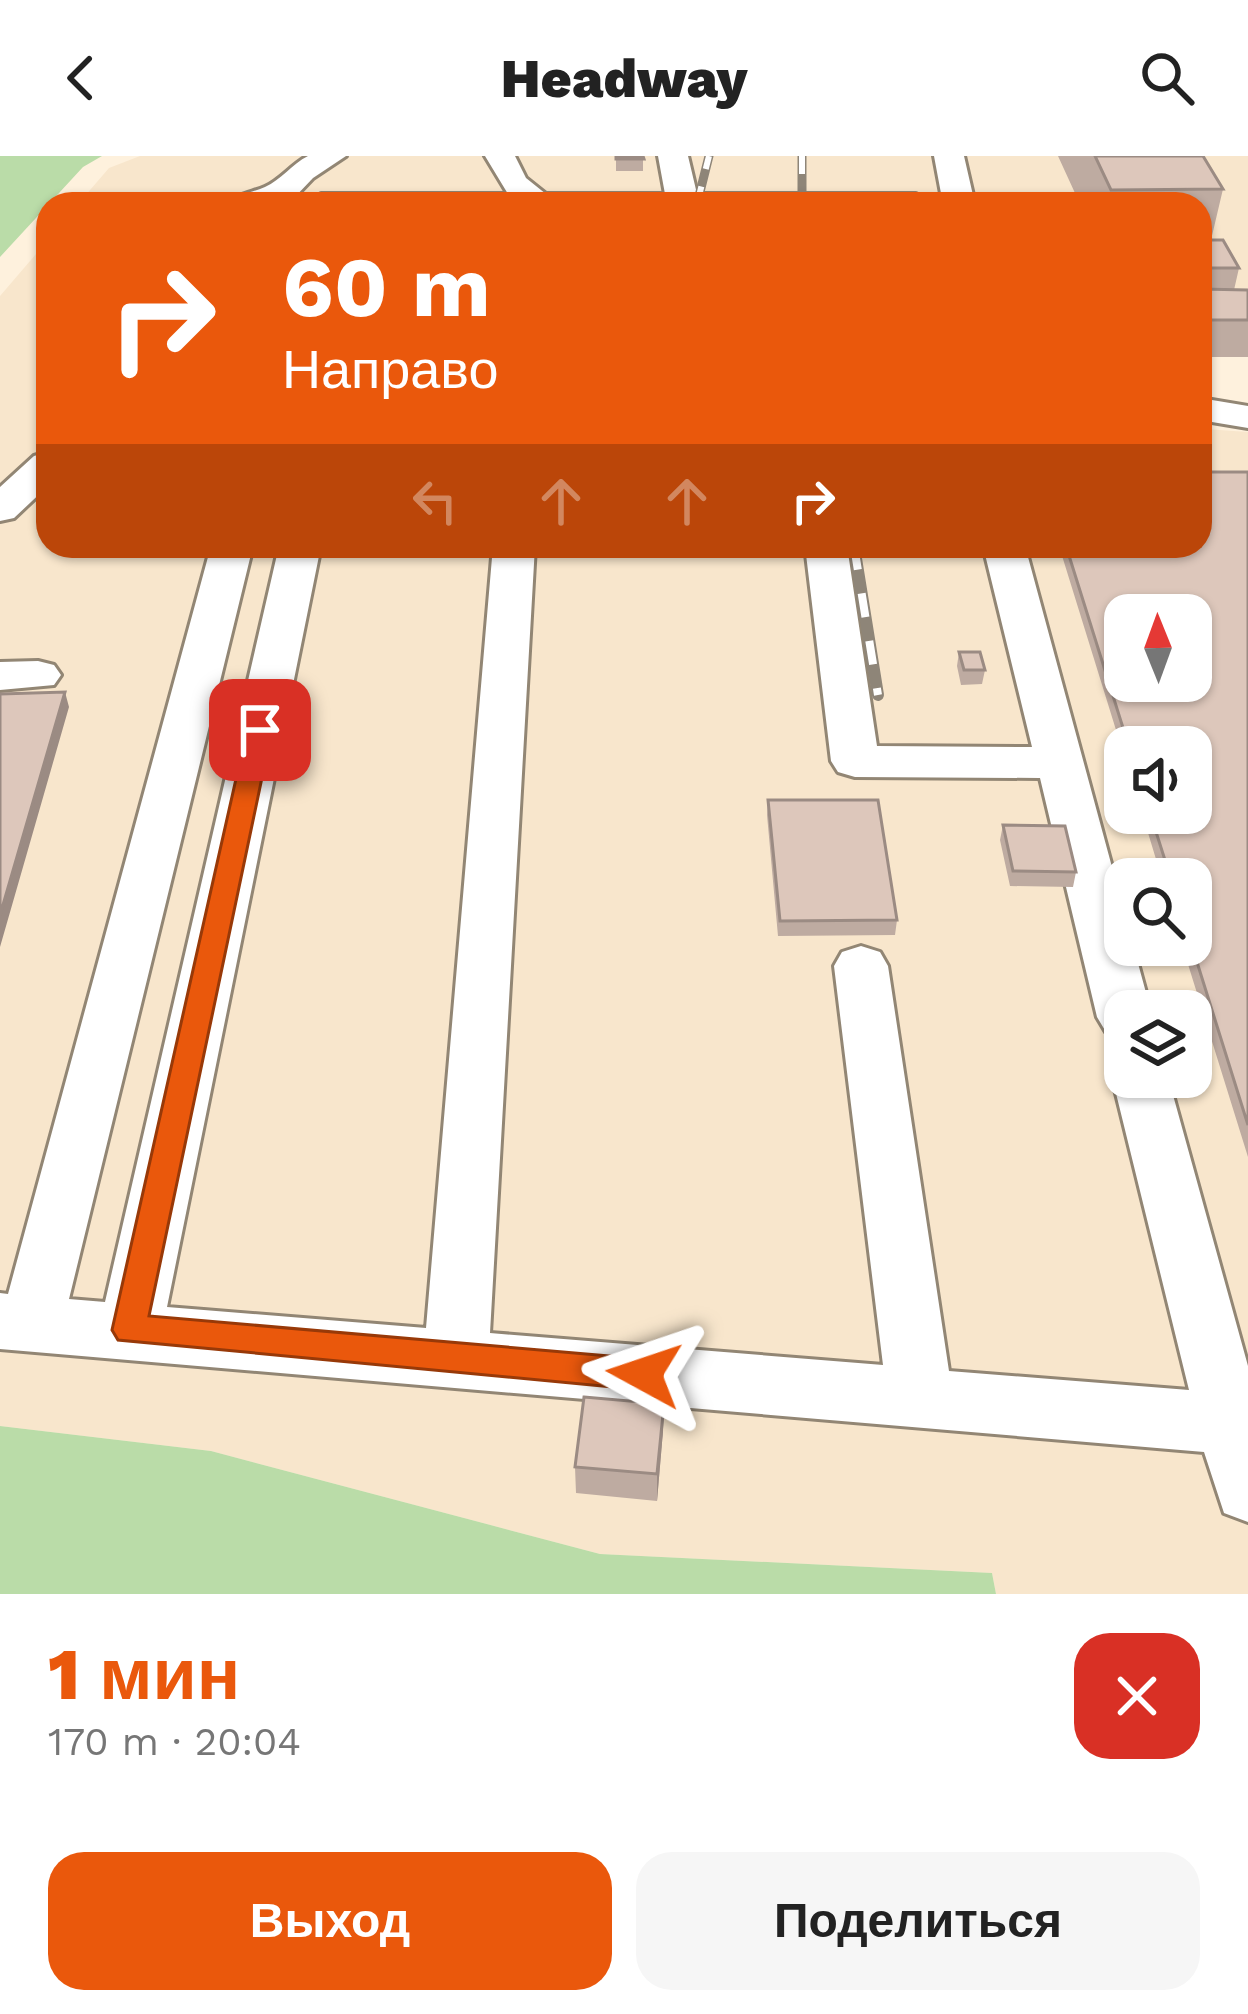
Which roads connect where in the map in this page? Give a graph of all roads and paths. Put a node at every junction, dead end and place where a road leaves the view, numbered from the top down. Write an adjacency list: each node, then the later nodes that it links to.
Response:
1 (334, 156): 5 (street); 6 (street)
2 (500, 156): 7 (street)
3 (673, 156): 8 (street)
4 (949, 156): 9 (street)
5 (282, 192)
6 (324, 192)
7 (524, 192)
8 (680, 192)
9 (956, 192)
10 (1212, 411): 11 (street)
11 (1248, 417)
12 (36, 475): 13 (street)
13 (0, 509)
14 (229, 558): 23 (street)
15 (297, 558): 24 (street)
16 (513, 558): 25 (street)
17 (828, 558): 19 (street)
18 (1007, 558): 19 (street)
19 (1060, 763): 21 (street)
20 (861, 966): 26 (street)
21 (1118, 990)
22 (1145, 1098): 27 (street)
23 (16, 1321): 24 (street)
24 (130, 1330): 25 (street)
25 (456, 1358): 26 (street)
26 (920, 1398): 27 (street)
27 (1230, 1424): 28 (street)
28 (1248, 1490)

